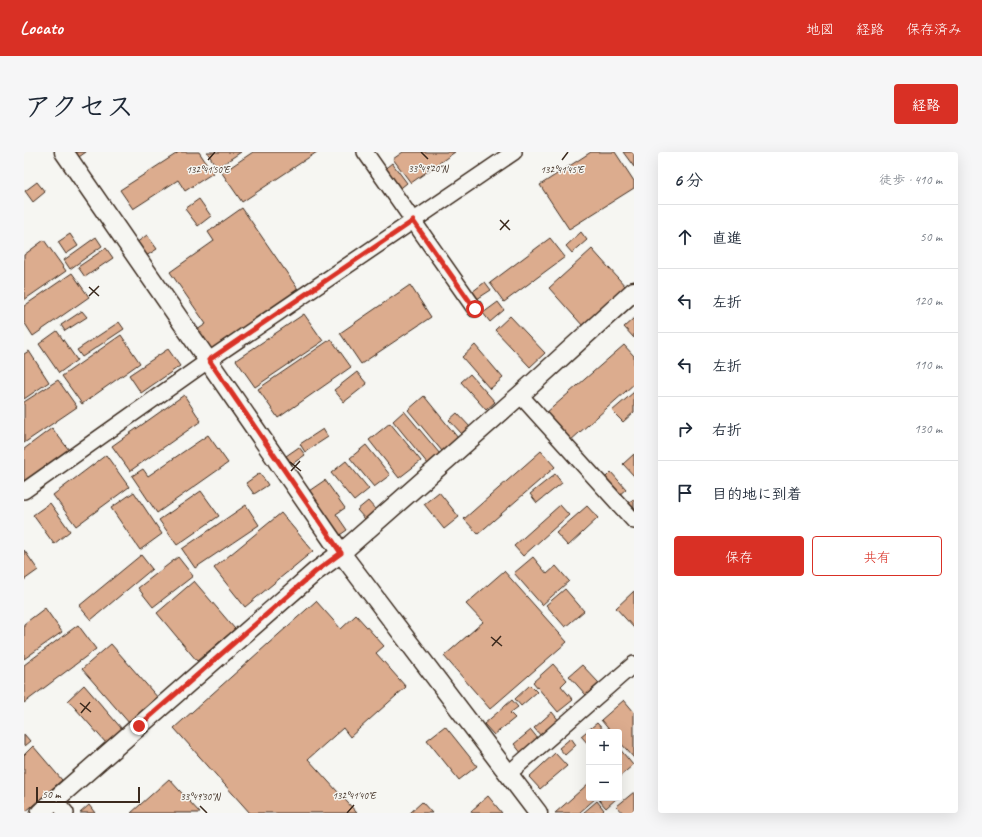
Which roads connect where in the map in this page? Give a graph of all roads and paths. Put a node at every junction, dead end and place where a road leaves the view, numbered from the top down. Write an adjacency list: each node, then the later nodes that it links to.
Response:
1 (64, 152): 7 (street)
2 (365, 152): 4 (street)
3 (514, 152): 4 (street)
4 (413, 221): 6 (street); 7 (street)
5 (634, 291): 8 (street)
6 (475, 309)
7 (209, 360): 9 (street); 11 (street)
8 (520, 394): 10 (street); 11 (street)
9 (24, 491)
10 (634, 521)
11 (341, 553): 13 (street); 14 (street)
12 (634, 664): 13 (street)
13 (508, 774): 16 (street)
14 (61, 806): 15 (street)
15 (40, 813)
16 (538, 813)

